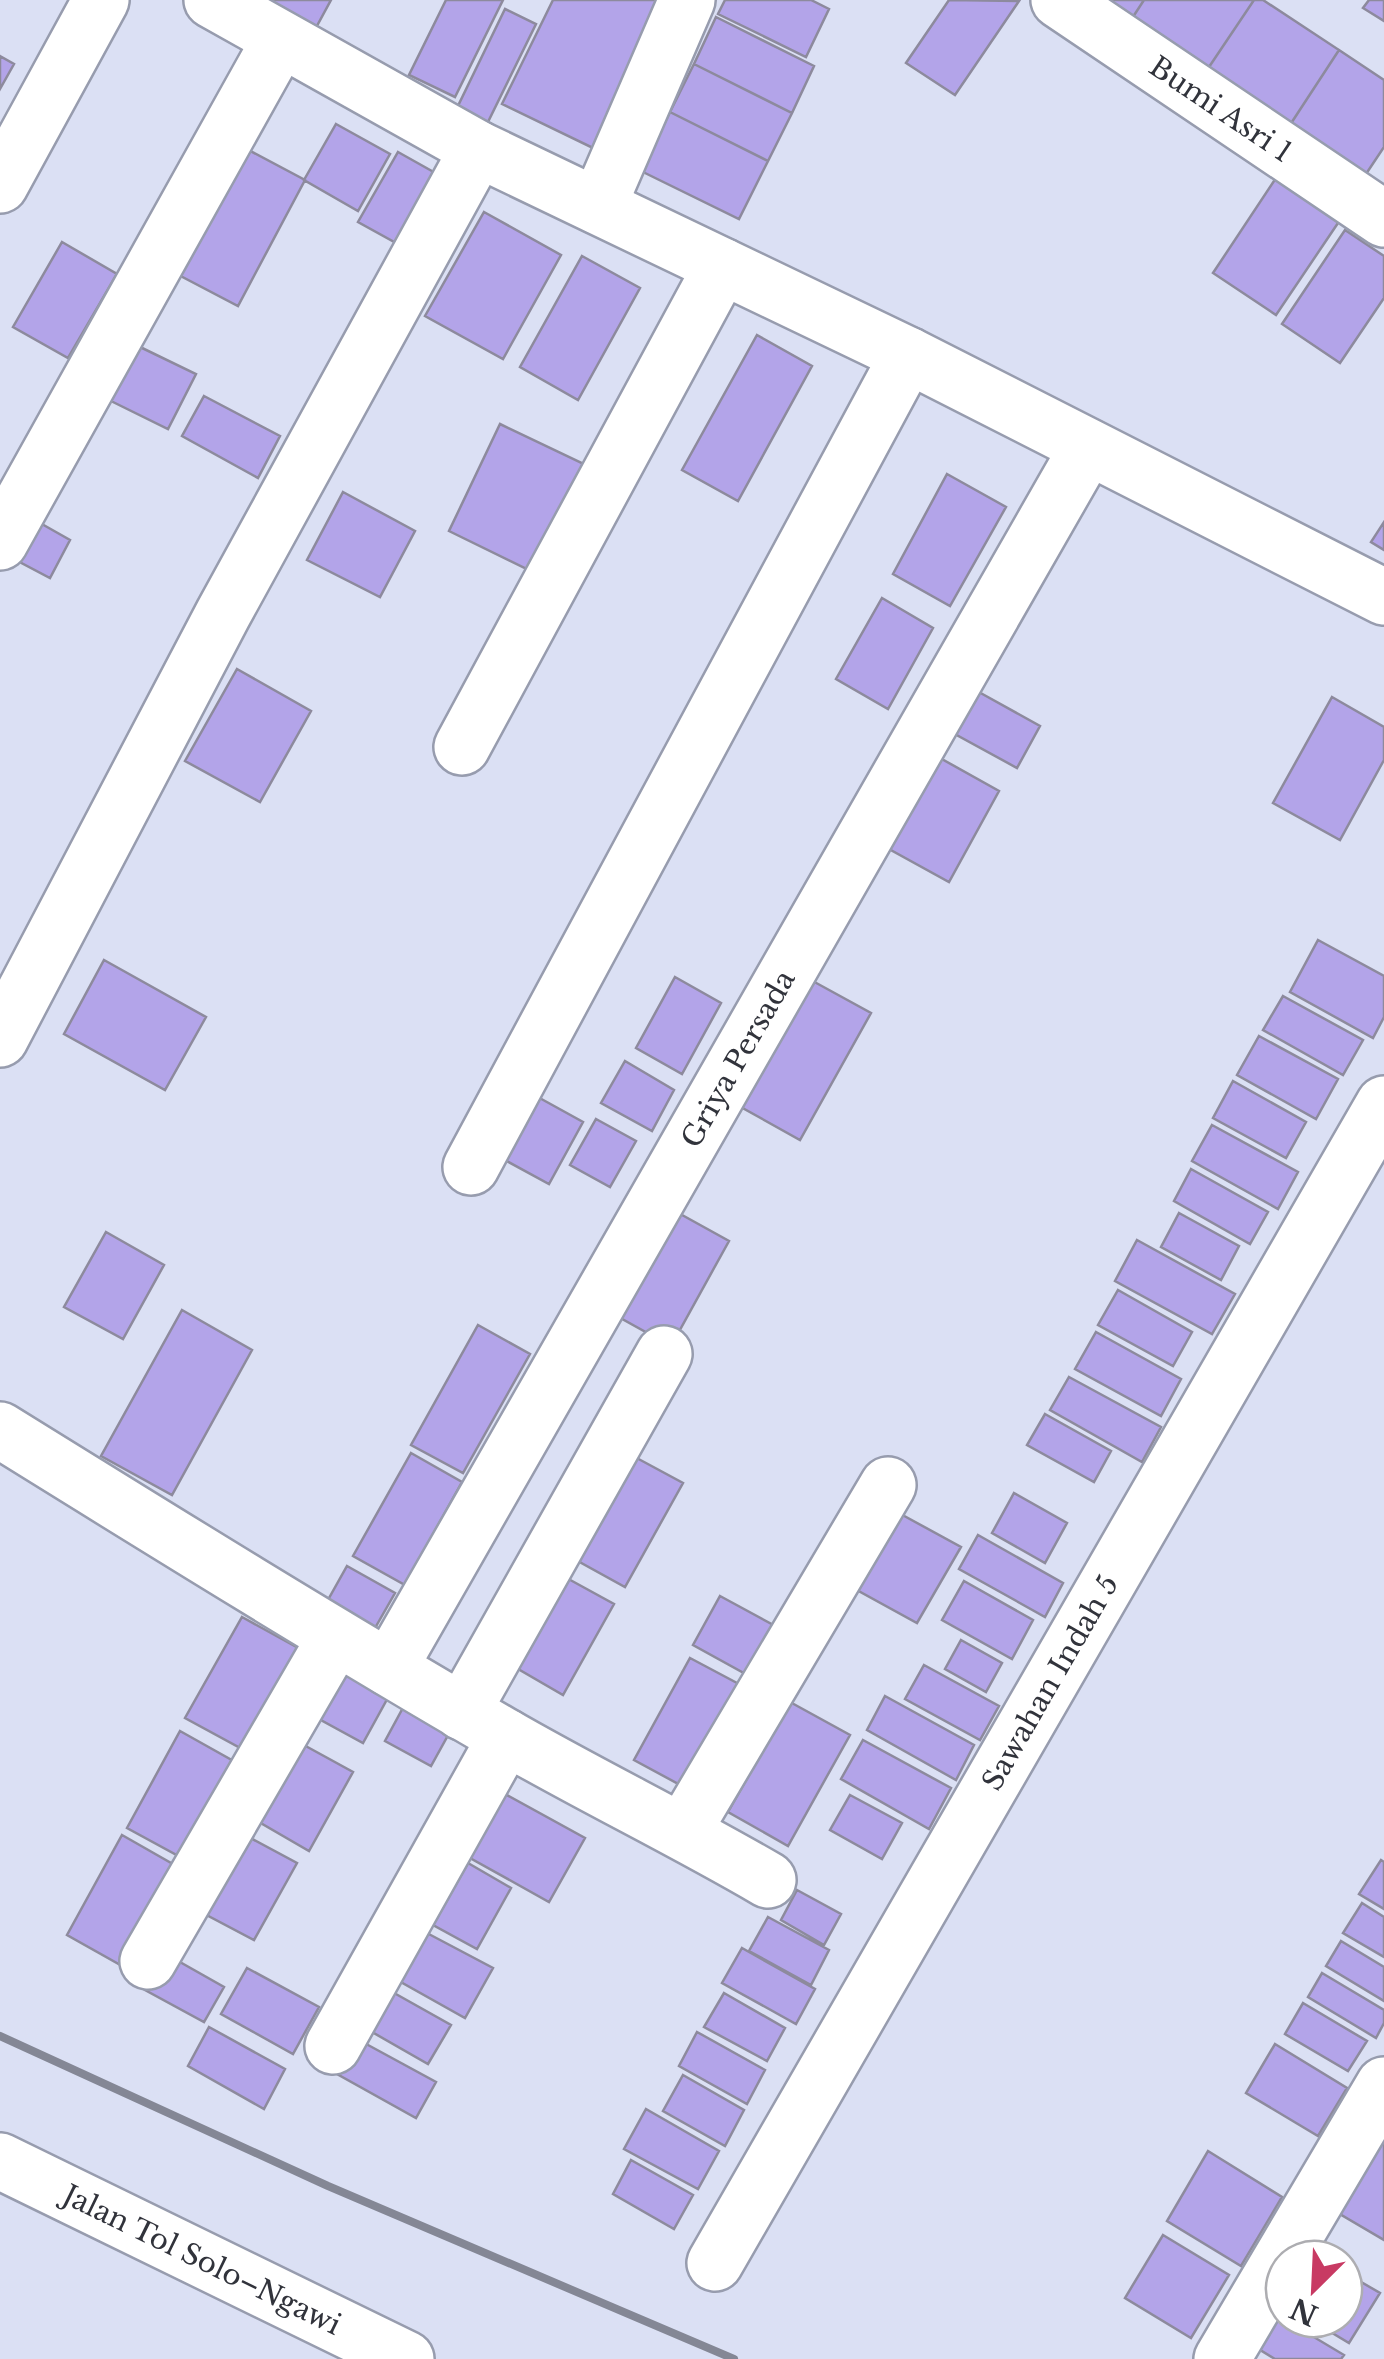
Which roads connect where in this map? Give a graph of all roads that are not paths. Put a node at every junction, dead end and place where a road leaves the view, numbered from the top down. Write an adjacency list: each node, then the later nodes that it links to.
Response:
1 (100, 0): 7 (main road)
2 (212, 0): 5 (main road)
3 (687, 0): 8 (main road)
4 (1059, 0): 9 (main road, Bumi Asri 1)
5 (280, 40): 6 (main road); 13 (main road)
6 (478, 149): 8 (main road); 16 (main road)
7 (0, 185)
8 (598, 206): 10 (main road)
9 (1384, 219)
10 (722, 266): 11 (main road); 15 (main road)
11 (908, 355): 12 (main road); 18 (main road)
12 (1088, 447): 14 (main road); 23 (main road, Griya Persada)
13 (0, 542)
14 (1384, 597)
15 (462, 747)
16 (0, 1039)
17 (1384, 1104): 31 (main road, Sawahan Indah 5)
18 (471, 1167)
19 (664, 1354): 24 (main road)
20 (0, 1430): 22 (main road)
21 (888, 1485): 25 (main road)
22 (336, 1638): 23 (main road); 27 (main road)
23 (389, 1668): 24 (main road)
24 (484, 1724): 25 (main road); 28 (main road)
25 (683, 1831): 26 (main road)
26 (768, 1880)
27 (148, 1961)
28 (333, 2046)
29 (1384, 2086): 33 (main road)
30 (0, 2161): 32 (main road, Jalan Tol Solo–Ngawi)
31 (715, 2262)
32 (406, 2359)
33 (1222, 2359)

